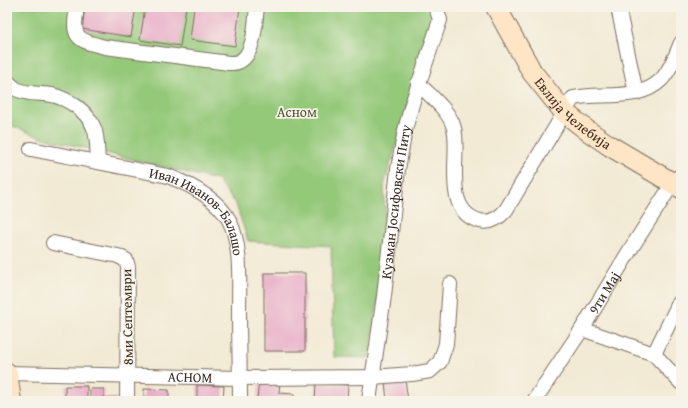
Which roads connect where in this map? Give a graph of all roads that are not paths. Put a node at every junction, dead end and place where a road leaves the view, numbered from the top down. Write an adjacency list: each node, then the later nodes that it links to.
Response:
1 (77, 7): 2 (street)
2 (257, 7)
3 (436, 7): 8 (street, Кузман Јосифовски Питу)
4 (496, 7): 10 (street, Евлија Челебија)
5 (618, 7): 9 (street)
6 (681, 43): 9 (street)
7 (7, 81): 12 (street)
8 (418, 83): 10 (street); 21 (street, Кузман Јосифовски Питу)
9 (636, 93): 10 (street)
10 (564, 112): 13 (street, Евлија Челебија)
11 (31, 149): 12 (street, Иван Иванов–Балашо)
12 (98, 162): 22 (street, Иван Иванов–Балашо)
13 (678, 182): 17 (street, 9ти Мај)
14 (53, 243): 20 (street, 8ми Септември)
15 (450, 284): 21 (street, АСНОМ)
16 (679, 303): 18 (street)
17 (582, 329): 18 (street); 28 (street, 9ти Мај)
18 (654, 354): 23 (street)
19 (7, 373): 20 (street, АСНОМ); 24 (street)
20 (127, 375): 22 (street, АСНОМ); 25 (street, 8ми Септември)
21 (372, 377): 22 (street, АСНОМ); 27 (street, Кузман Јосифовски Питу)
22 (240, 378): 26 (street, Иван Иванов–Балашо)
23 (681, 383)
24 (11, 401)
25 (127, 401)
26 (240, 401)
27 (369, 401)
28 (534, 401)

